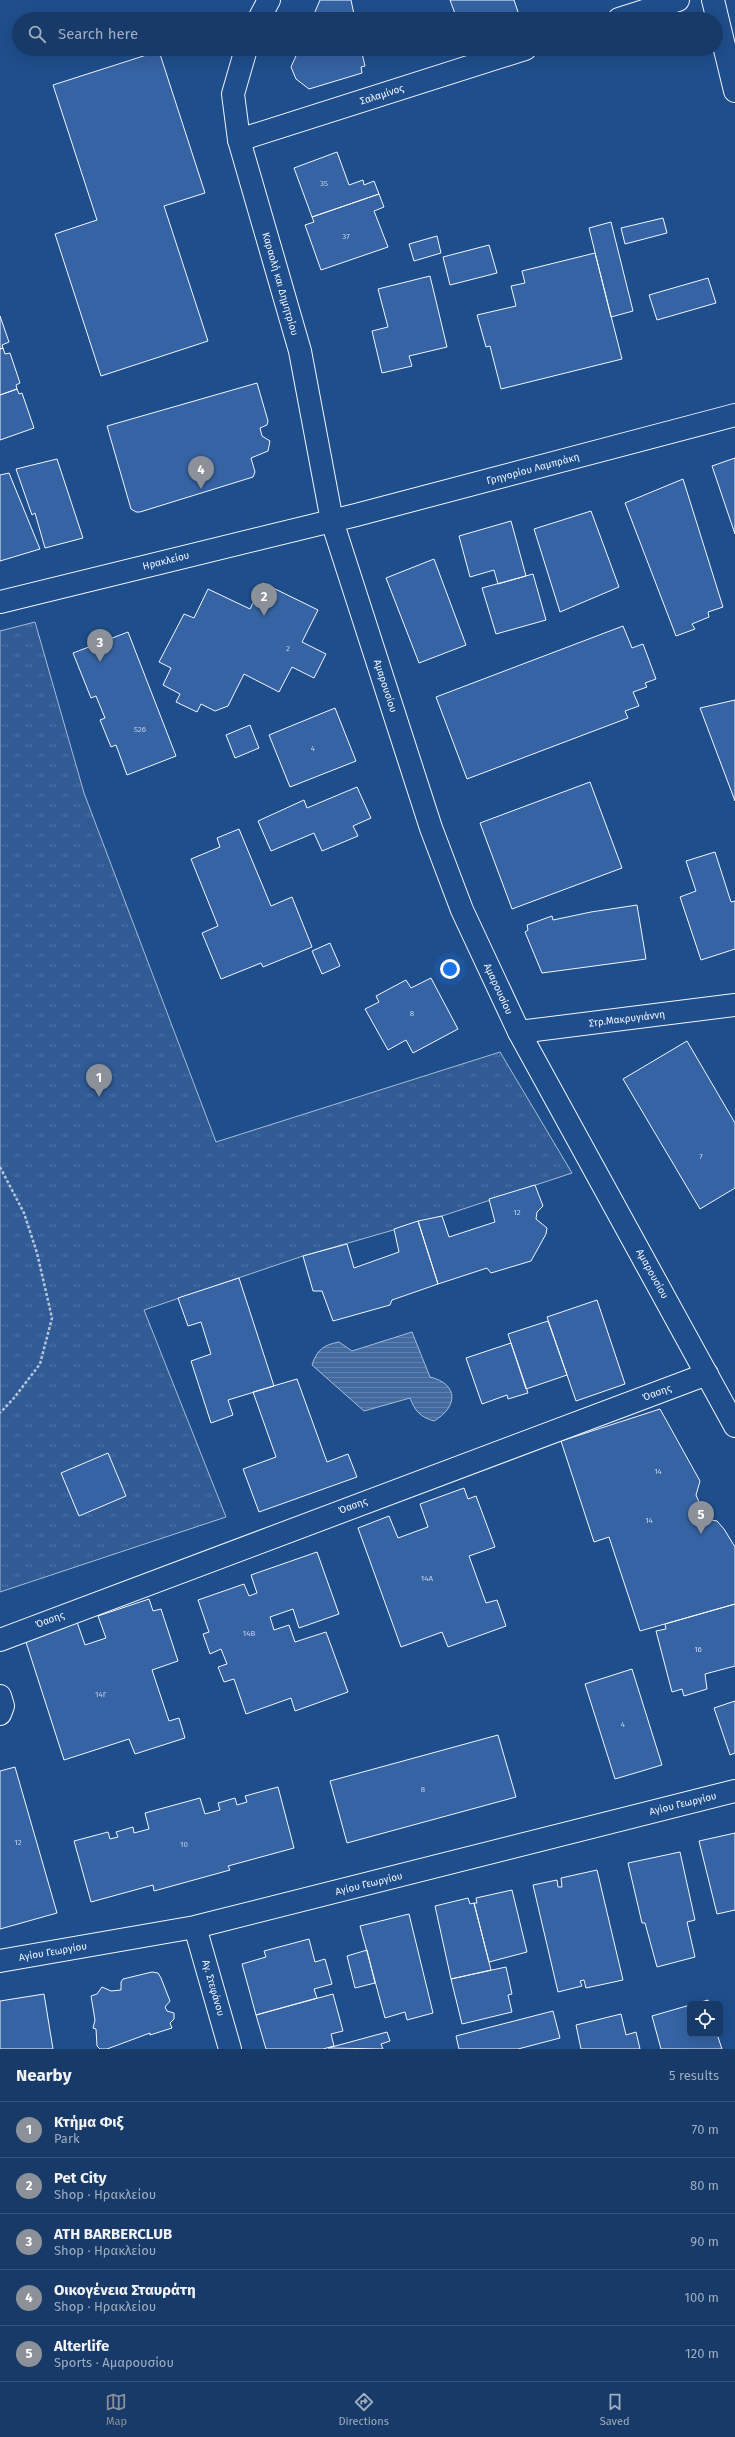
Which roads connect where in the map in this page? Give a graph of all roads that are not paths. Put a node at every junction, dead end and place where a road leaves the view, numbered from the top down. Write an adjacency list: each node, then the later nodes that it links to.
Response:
1 (269, 0): 4 (street)
2 (678, 0): 5 (street)
3 (713, 0): 6 (street)
4 (263, 12)
5 (641, 12)
6 (716, 12)
7 (723, 41): 10 (street)
8 (244, 56): 11 (street, Καραολή και Δημητρίου)
9 (503, 56): 11 (street, Σαλαμίνος)
10 (735, 91)
11 (239, 140): 13 (street, Καραολή και Δημητρίου)
12 (735, 415): 13 (street, Γρηγορίου Λαμπράκη)
13 (332, 521): 14 (street, Ηρακλείου); 16 (street, Αμαρουσίου)
14 (0, 602)
15 (735, 1005): 16 (street, Στρ.Μακρυγιάννη)
16 (519, 1032): 17 (street, Αμαρουσίου)
17 (707, 1374): 18 (street, Αμαρουσίου); 19 (street, Όασης)
18 (735, 1426)
19 (0, 1640)
20 (0, 1696): 21 (street)
21 (0, 1714)
22 (735, 1791): 23 (street, Αγίου Γεωργίου)
23 (195, 1928): 24 (street, Αγίου Γεωργίου); 25 (street, Αγ. Στεφάνου)
24 (0, 1960)
25 (230, 2049)

